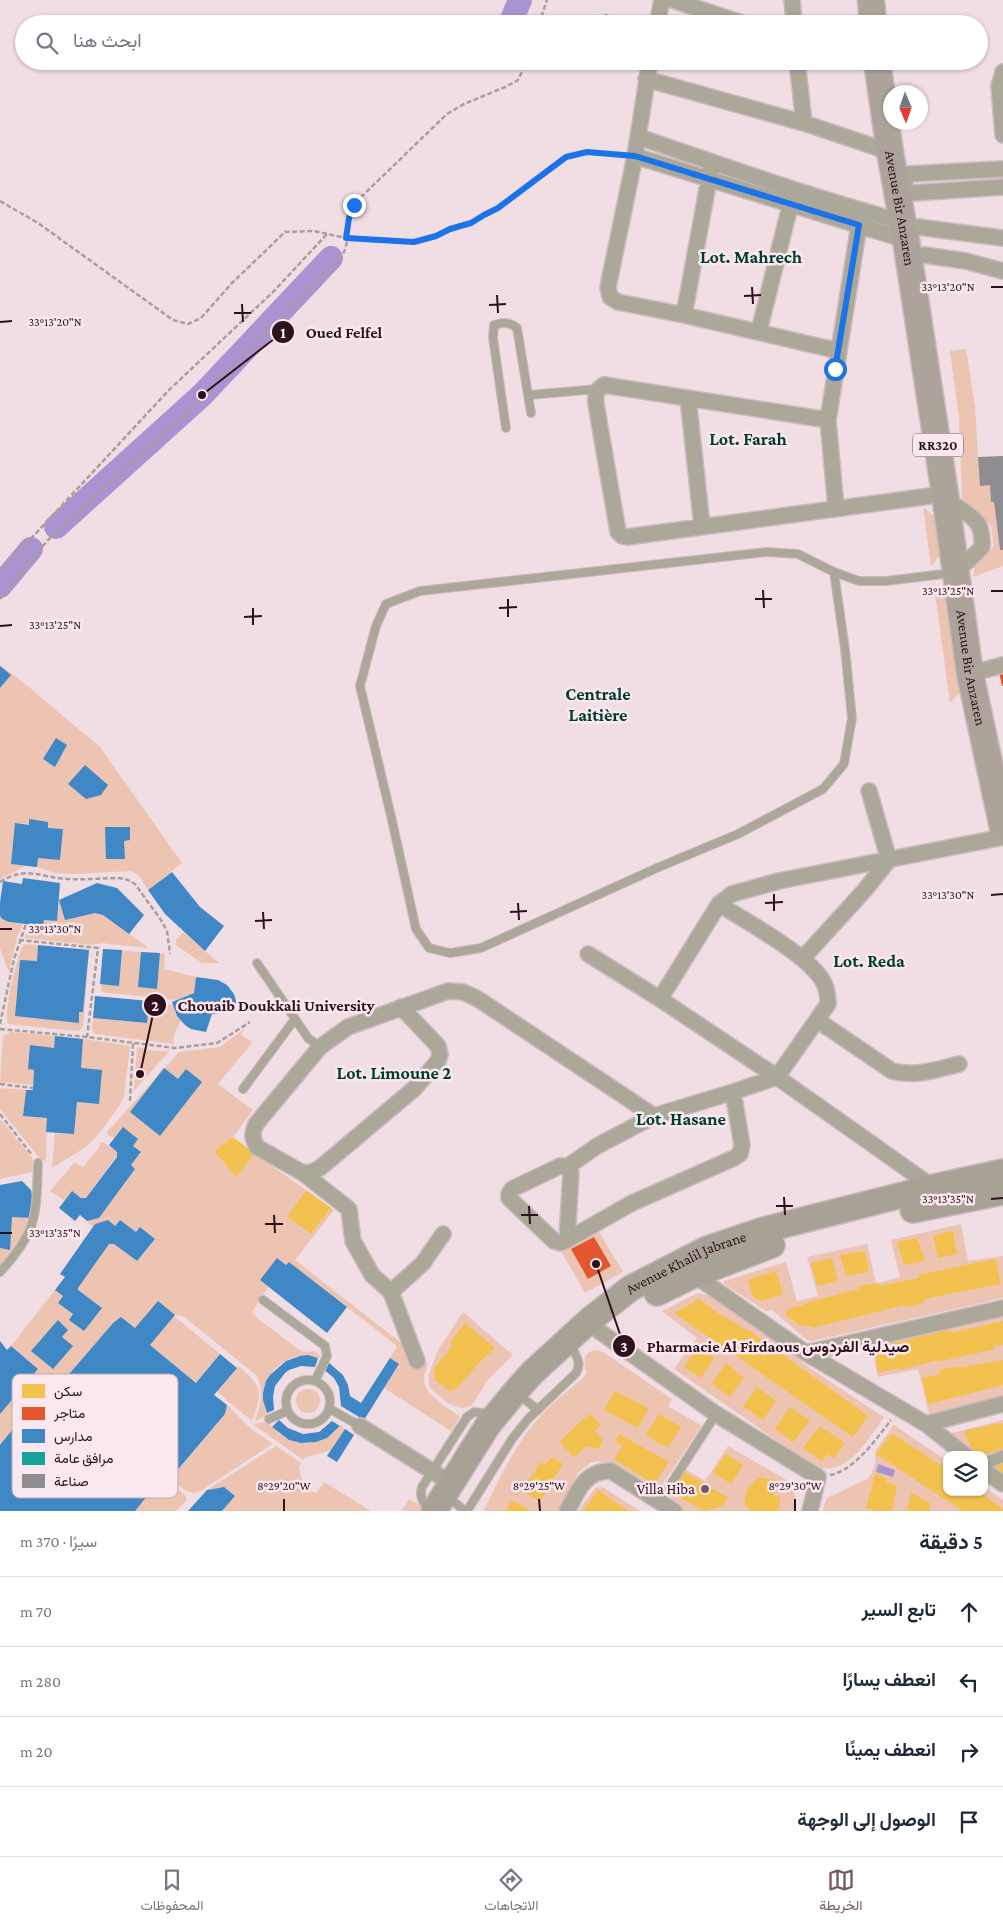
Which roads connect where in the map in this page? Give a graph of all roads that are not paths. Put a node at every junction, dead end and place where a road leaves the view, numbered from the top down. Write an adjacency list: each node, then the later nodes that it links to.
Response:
1 (662, 0): 6 (street)
2 (672, 0): 7 (street)
3 (792, 0): 8 (street)
4 (871, 0): 9 (highway)
5 (886, 0): 10 (highway)
6 (659, 15)
7 (718, 15)
8 (793, 15)
9 (872, 15)
10 (888, 15)
11 (648, 70): 16 (street)
12 (798, 70): 18 (street)
13 (879, 70): 22 (highway, Avenue Bir Anzaren / RR320)
14 (893, 70): 17 (highway)
15 (1003, 72): 20 (street)
16 (646, 79): 18 (street); 21 (street)
17 (894, 85)
18 (804, 123): 22 (street)
19 (900, 130): 27 (highway, Avenue Bir Anzaren / RR320)
20 (1003, 135)
21 (638, 137): 23 (street); 24 (street)
22 (890, 152): 27 (highway, Avenue Bir Anzaren / RR320)
23 (635, 156): 26 (street); 34 (street)
24 (712, 162): 26 (street); 29 (street)
25 (1003, 169): 27 (street)
26 (709, 178): 29 (street); 34 (street)
27 (903, 185): 28 (street); 31 (highway, Avenue Bir Anzaren / RR320)
28 (1003, 187)
29 (792, 196): 30 (street); 31 (street); 35 (street)
30 (859, 225): 31 (street); 36 (street)
31 (913, 236): 32 (street); 33 (street); 43 (highway, Avenue Bir Anzaren / RR320)
32 (1003, 238)
33 (1003, 271)
34 (684, 314): 35 (street)
35 (759, 331): 36 (street)
36 (839, 351): 41 (street)
37 (598, 389): 38 (lane); 39 (street); 45 (street)
38 (529, 394): 40 (lane); 42 (lane)
39 (688, 398): 41 (street); 45 (street)
40 (531, 413)
41 (828, 420): 44 (street)
42 (506, 428)
43 (952, 500): 44 (street); 46 (highway, Avenue Bir Anzaren / RR320)
44 (836, 508): 45 (street)
45 (702, 526)
46 (961, 567): 47 (lane); 48 (highway, Avenue Bir Anzaren / RR320)
47 (834, 572): 47 (lane)
48 (985, 670): 49 (highway, Avenue Bir Anzaren / RR320); 51 (highway, Avenue Bir Anzaren / RR320)
49 (1003, 764)
50 (869, 791): 53 (street)
51 (1003, 828)
52 (1003, 837): 53 (street)
53 (889, 860): 54 (street); 56 (street)
54 (719, 904): 56 (street); 58 (street)
55 (588, 954): 58 (street)
56 (803, 958): 61 (street)
57 (257, 963): 60 (lane)
58 (660, 999): 64 (street)
59 (401, 1007): 62 (street); 67 (street); 71 (street)
60 (295, 1019): 62 (lane); 65 (lane)
61 (817, 1020): 63 (street); 64 (street)
62 (320, 1047): 71 (street)
63 (959, 1064)
64 (777, 1076): 66 (street); 73 (street)
65 (242, 1089)
66 (733, 1092): 67 (street); 75 (street)
67 (654, 1116): 69 (street)
68 (38, 1162): 77 (lane)
69 (568, 1167): 75 (street); 75 (street)
70 (1003, 1172): 73 (main road, Avenue Khalil Jabrane)
71 (303, 1173): 78 (street)
72 (1003, 1192): 73 (main road, Avenue Khalil Jabrane)
73 (942, 1195): 76 (main road, Avenue Khalil Jabrane)
74 (443, 1234): 78 (street)
75 (567, 1240)
76 (687, 1268): 81 (main road, Avenue Khalil Jabrane); 82 (street)
77 (0, 1272)
78 (391, 1292): 83 (street)
79 (264, 1300): 84 (lane)
80 (1003, 1308): 82 (street)
81 (595, 1325): 88 (street); 97 (main road, Avenue Khalil Jabrane); 97 (main road, Avenue Khalil Jabrane)
82 (806, 1353): 90 (street)
83 (417, 1361)
84 (315, 1381): 86 (lane); 87 (lane)
85 (1003, 1404): 90 (street)
86 (330, 1409): 87 (lane); 91 (lane)
87 (287, 1411): 89 (lane)
88 (716, 1414): 98 (lane); 102 (street)
89 (269, 1419)
90 (926, 1424): 92 (street)
91 (360, 1426): 97 (street)
92 (960, 1451)
93 (1003, 1456): 94 (street)
94 (988, 1462)
95 (988, 1473): 96 (street)
96 (1003, 1484)
97 (450, 1500): 99 (lane)
98 (660, 1501): 100 (street); 101 (street)
99 (430, 1511)
100 (567, 1511)
101 (674, 1511)
102 (810, 1511)

